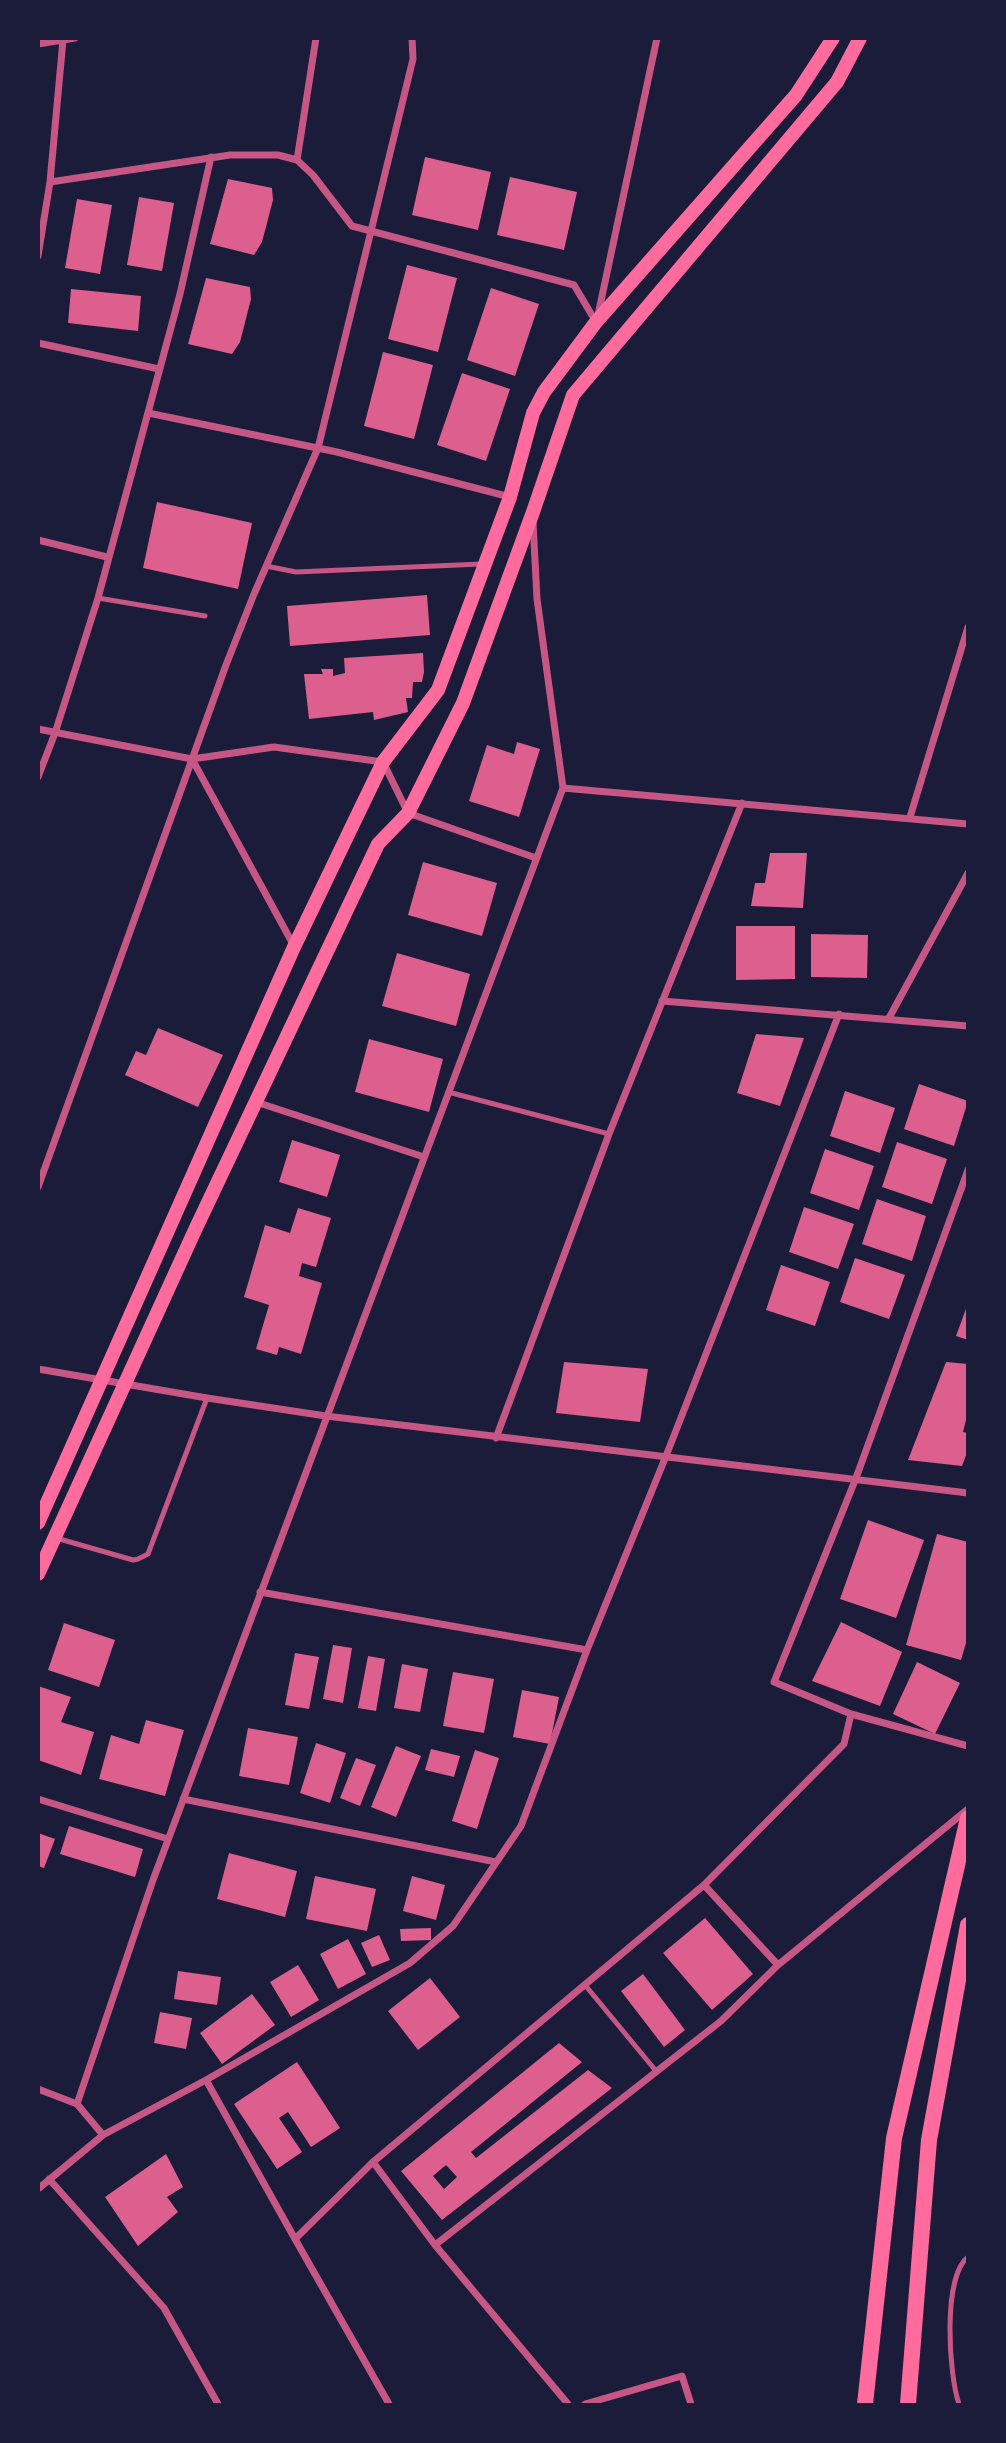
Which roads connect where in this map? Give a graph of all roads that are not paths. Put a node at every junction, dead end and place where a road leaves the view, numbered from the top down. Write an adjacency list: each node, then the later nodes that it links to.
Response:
1 (75, 38): 7 (street)
2 (316, 38): 10 (street)
3 (412, 38): 12 (street)
4 (657, 38): 14 (street)
5 (833, 38): 14 (main road)
6 (860, 38): 20 (main road)
7 (63, 40): 8 (street); 11 (street)
8 (38, 44)
9 (211, 157): 10 (street); 11 (street); 16 (street)
10 (297, 160): 12 (street)
11 (50, 182): 13 (street)
12 (370, 231): 14 (street); 18 (street)
13 (38, 256)
14 (596, 322): 19 (main road)
15 (38, 342): 16 (street)
16 (159, 369): 17 (street)
17 (148, 413): 18 (street); 22 (street)
18 (318, 448): 19 (street); 24 (street)
19 (510, 497): 23 (main road)
20 (533, 512): 33 (street); 35 (main road)
21 (38, 540): 22 (street)
22 (107, 557): 25 (street)
23 (485, 564): 24 (lane); 31 (main road)
24 (266, 566): 30 (street)
25 (98, 598): 26 (lane); 29 (street)
26 (205, 616)
27 (968, 627): 36 (street)
28 (38, 729): 29 (street)
29 (55, 733): 30 (street); 32 (street)
30 (192, 760): 31 (street); 40 (street); 50 (street)
31 (383, 762): 35 (street); 40 (main road)
32 (38, 777)
33 (563, 788): 34 (street); 38 (street)
34 (742, 803): 36 (street); 41 (street)
35 (408, 813): 38 (street); 46 (main road)
36 (910, 817): 37 (street)
37 (968, 824)
38 (536, 858): 45 (street)
39 (968, 873): 43 (street)
40 (294, 947): 52 (main road)
41 (662, 1001): 42 (street); 47 (street)
42 (839, 1014): 43 (street); 57 (street)
43 (889, 1018): 44 (street)
44 (968, 1026)
45 (448, 1092): 47 (lane); 48 (street)
46 (256, 1102): 48 (street); 53 (main road)
47 (609, 1134): 56 (street)
48 (424, 1157): 55 (street)
49 (968, 1170): 58 (street)
50 (39, 1185)
51 (38, 1368): 52 (street)
52 (103, 1380): 53 (street); 60 (main road)
53 (126, 1383): 54 (street); 61 (main road)
54 (207, 1398): 55 (street); 61 (lane)
55 (326, 1416): 56 (street); 63 (street)
56 (496, 1438): 57 (street)
57 (666, 1456): 58 (street); 64 (street)
58 (856, 1478): 59 (street); 65 (street)
59 (968, 1493)
60 (38, 1523)
61 (55, 1538): 62 (main road)
62 (38, 1574)
63 (260, 1592): 64 (street); 68 (street)
64 (587, 1650): 72 (street)
65 (851, 1714): 66 (street); 73 (street)
66 (968, 1746)
67 (38, 1799): 71 (street)
68 (183, 1799): 71 (street); 72 (street)
69 (968, 1809): 75 (street)
70 (968, 1818): 93 (main road)
71 (168, 1839): 80 (street)
72 (496, 1862): 78 (street)
73 (704, 1885): 75 (street); 76 (street)
74 (968, 1925): 94 (main road)
75 (778, 1965): 77 (street)
76 (585, 1985): 77 (lane); 82 (street)
77 (656, 2071): 86 (street)
78 (206, 2080): 81 (street); 85 (street)
79 (38, 2089): 80 (street)
80 (77, 2104): 81 (street)
81 (103, 2135): 83 (street)
82 (373, 2162): 85 (street); 86 (street)
83 (50, 2179): 84 (street); 88 (street)
84 (38, 2189)
85 (295, 2239): 89 (street)
86 (435, 2245): 90 (street)
87 (968, 2257): 95 (lane)
88 (218, 2404)
89 (389, 2404)
90 (568, 2404)
91 (585, 2404): 92 (street)
92 (691, 2404)
93 (865, 2404)
94 (908, 2404)
95 (959, 2404)

